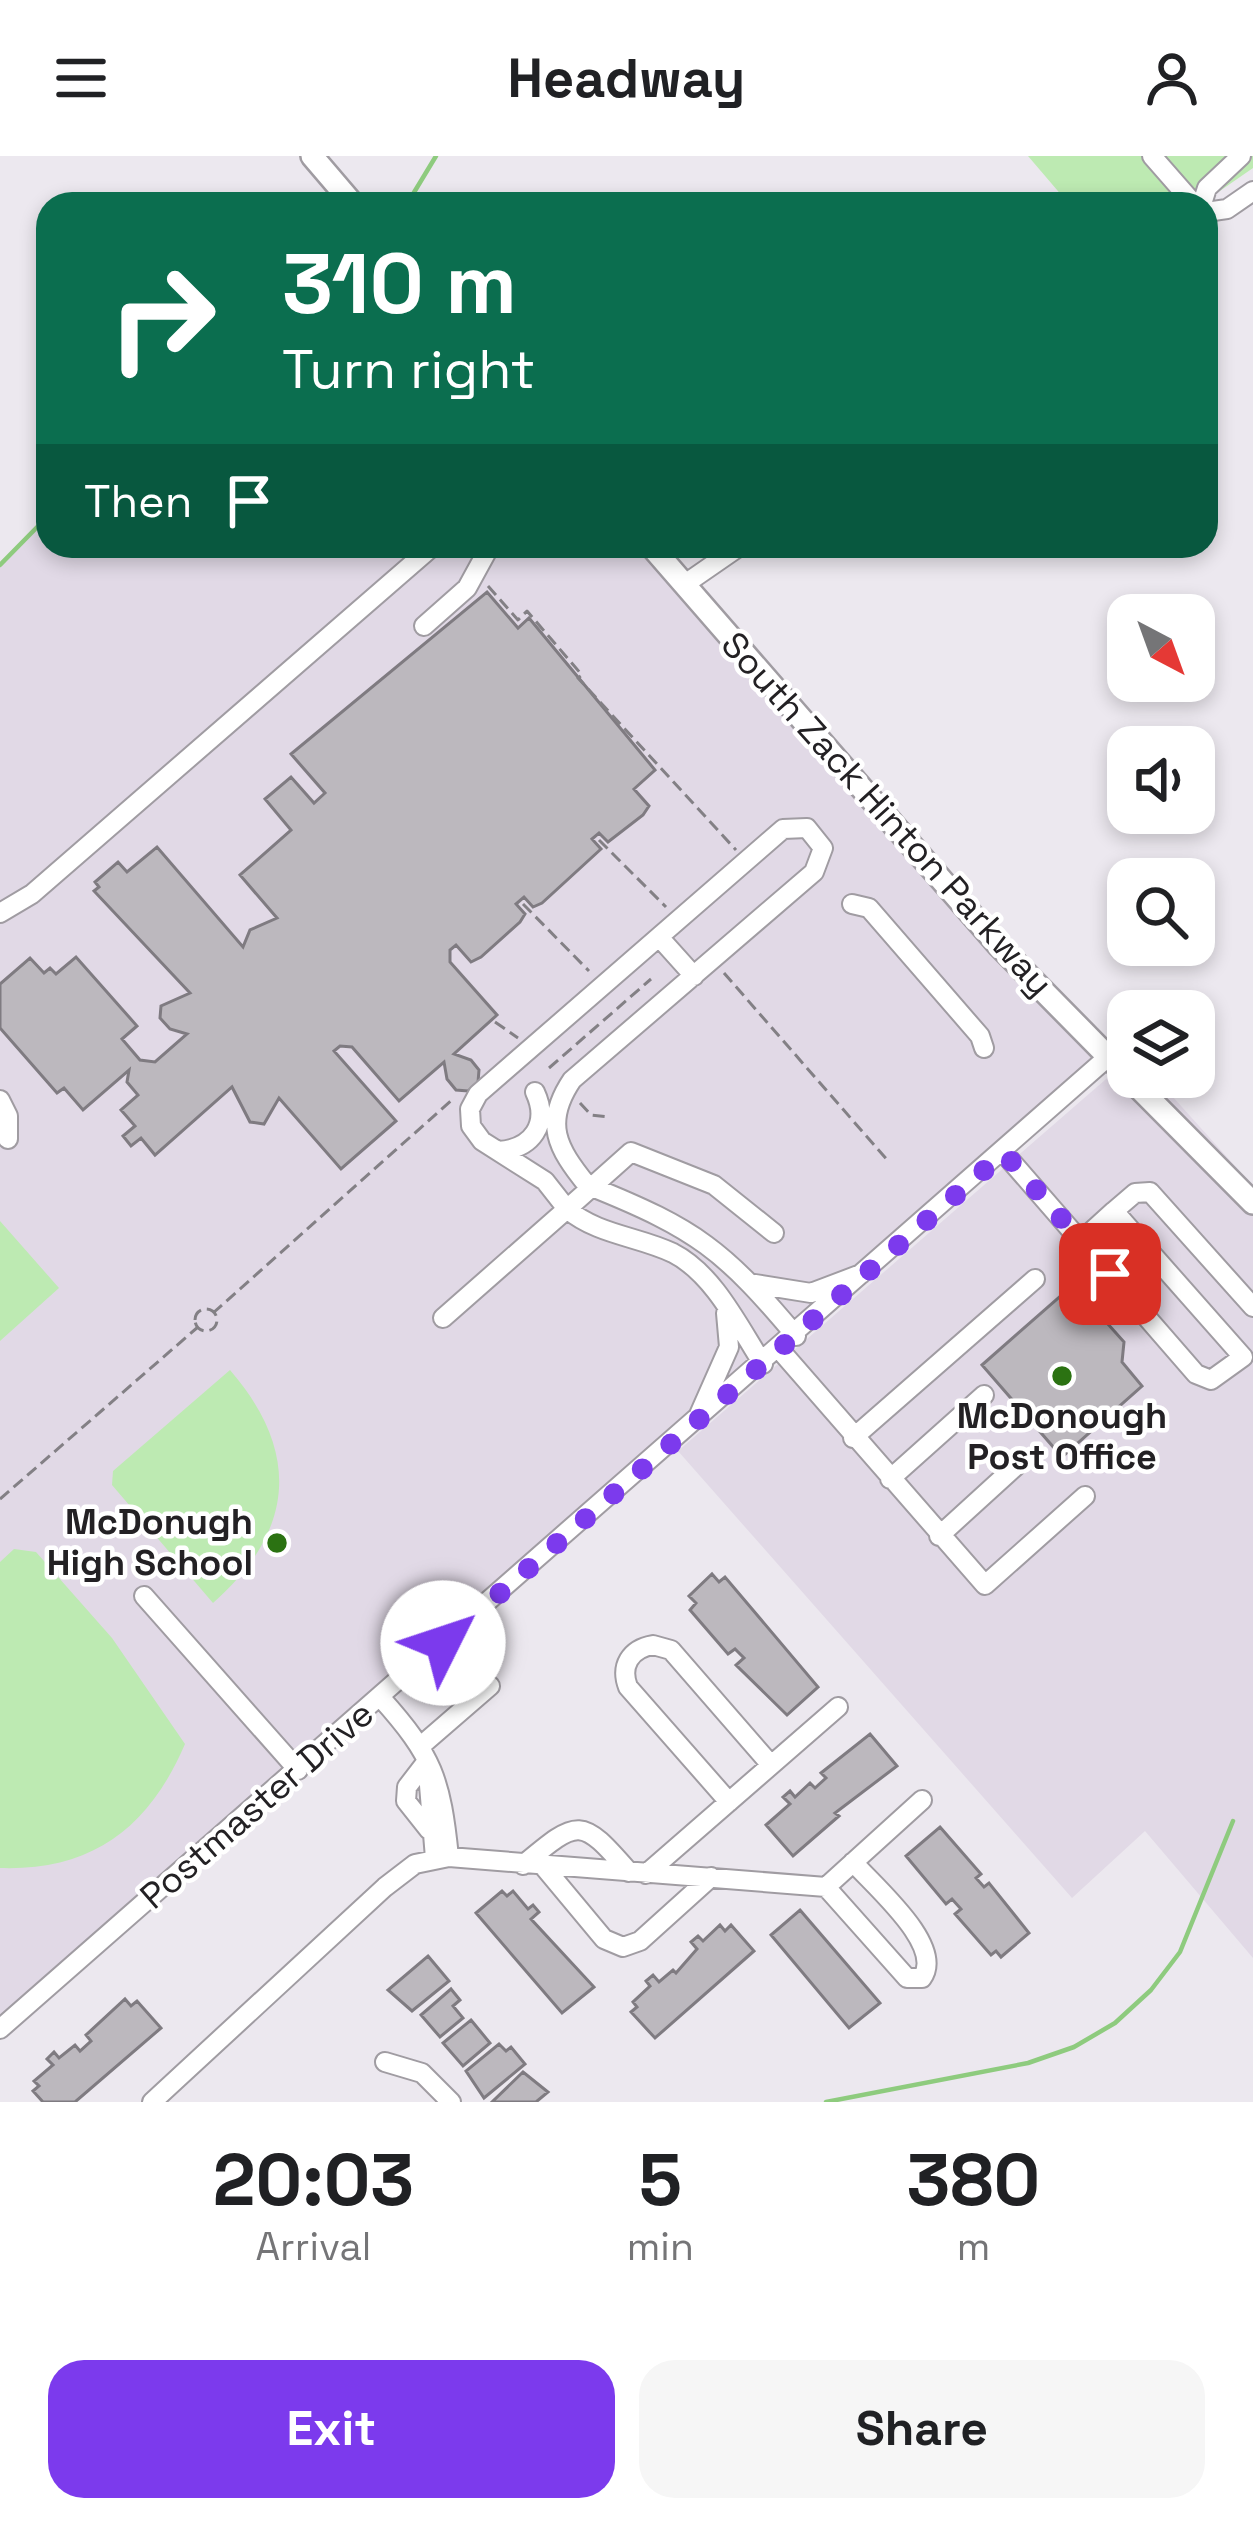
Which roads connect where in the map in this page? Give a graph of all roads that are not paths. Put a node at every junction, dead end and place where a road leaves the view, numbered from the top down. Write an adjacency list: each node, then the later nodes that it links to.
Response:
1 (312, 156): 5 (main road)
2 (1152, 156): 6 (street)
3 (1241, 156): 7 (street)
4 (1253, 191): 8 (street)
5 (343, 192)
6 (1187, 192)
7 (1206, 192)
8 (1218, 208)
9 (419, 558): 16 (street)
10 (485, 558): 14 (street)
11 (662, 558): 13 (main road, South Zack Hinton Parkway)
12 (723, 558): 13 (street)
13 (685, 584): 20 (main road, South Zack Hinton Parkway)
14 (424, 626)
15 (852, 904): 19 (street)
16 (0, 913)
17 (659, 937): 18 (street); 18 (street); 22 (street)
18 (694, 976): 25 (street)
19 (985, 1048)
20 (1107, 1056)
21 (1107, 1058): 28 (street, Postmaster Drive)
22 (492, 1083): 25 (street); 27 (street)
23 (1149, 1098): 30 (main road, South Zack Hinton Parkway)
24 (0, 1100): 26 (street)
25 (555, 1113): 27 (street); 29 (street)
26 (8, 1139)
27 (498, 1151): 31 (street)
28 (1004, 1153): 34 (street); 35 (street, Postmaster Drive)
29 (592, 1187): 31 (street); 33 (street); 37 (street)
30 (1253, 1203)
31 (567, 1209): 39 (street); 40 (street)
32 (1114, 1211): 34 (street); 38 (street); 43 (street)
33 (774, 1234)
34 (1081, 1240): 43 (street)
35 (871, 1270): 37 (street); 41 (street, Postmaster Drive)
36 (1035, 1279): 47 (street)
37 (750, 1282): 41 (street)
38 (1253, 1307)
39 (726, 1308): 44 (street); 46 (street)
40 (442, 1318)
41 (796, 1336): 42 (street, Postmaster Drive)
42 (780, 1350): 44 (street, Postmaster Drive); 47 (street)
43 (1248, 1353)
44 (764, 1364): 46 (street, Postmaster Drive)
45 (984, 1395): 49 (street)
46 (694, 1424): 54 (street, Postmaster Drive)
47 (853, 1438): 49 (street)
48 (1018, 1465): 51 (street)
49 (890, 1479): 51 (street)
50 (1085, 1496): 51 (street)
51 (939, 1536)
52 (144, 1596): 58 (street)
53 (490, 1686): 56 (street)
54 (381, 1697): 56 (street); 58 (street, Postmaster Drive)
55 (838, 1707): 57 (street)
56 (425, 1753): 61 (street); 61 (street)
57 (771, 1765): 60 (street); 60 (street)
58 (298, 1770): 68 (street, Postmaster Drive)
59 (922, 1800): 62 (street)
60 (728, 1802): 65 (street)
61 (442, 1857): 63 (street); 70 (street)
62 (853, 1862): 67 (street); 67 (street)
63 (523, 1864): 64 (street); 65 (street)
64 (544, 1868): 65 (street); 66 (street)
65 (638, 1873): 66 (street)
66 (711, 1877): 67 (street)
67 (826, 1886)
68 (0, 2030)
69 (386, 2062): 71 (street)
70 (152, 2102)
71 (451, 2102)

